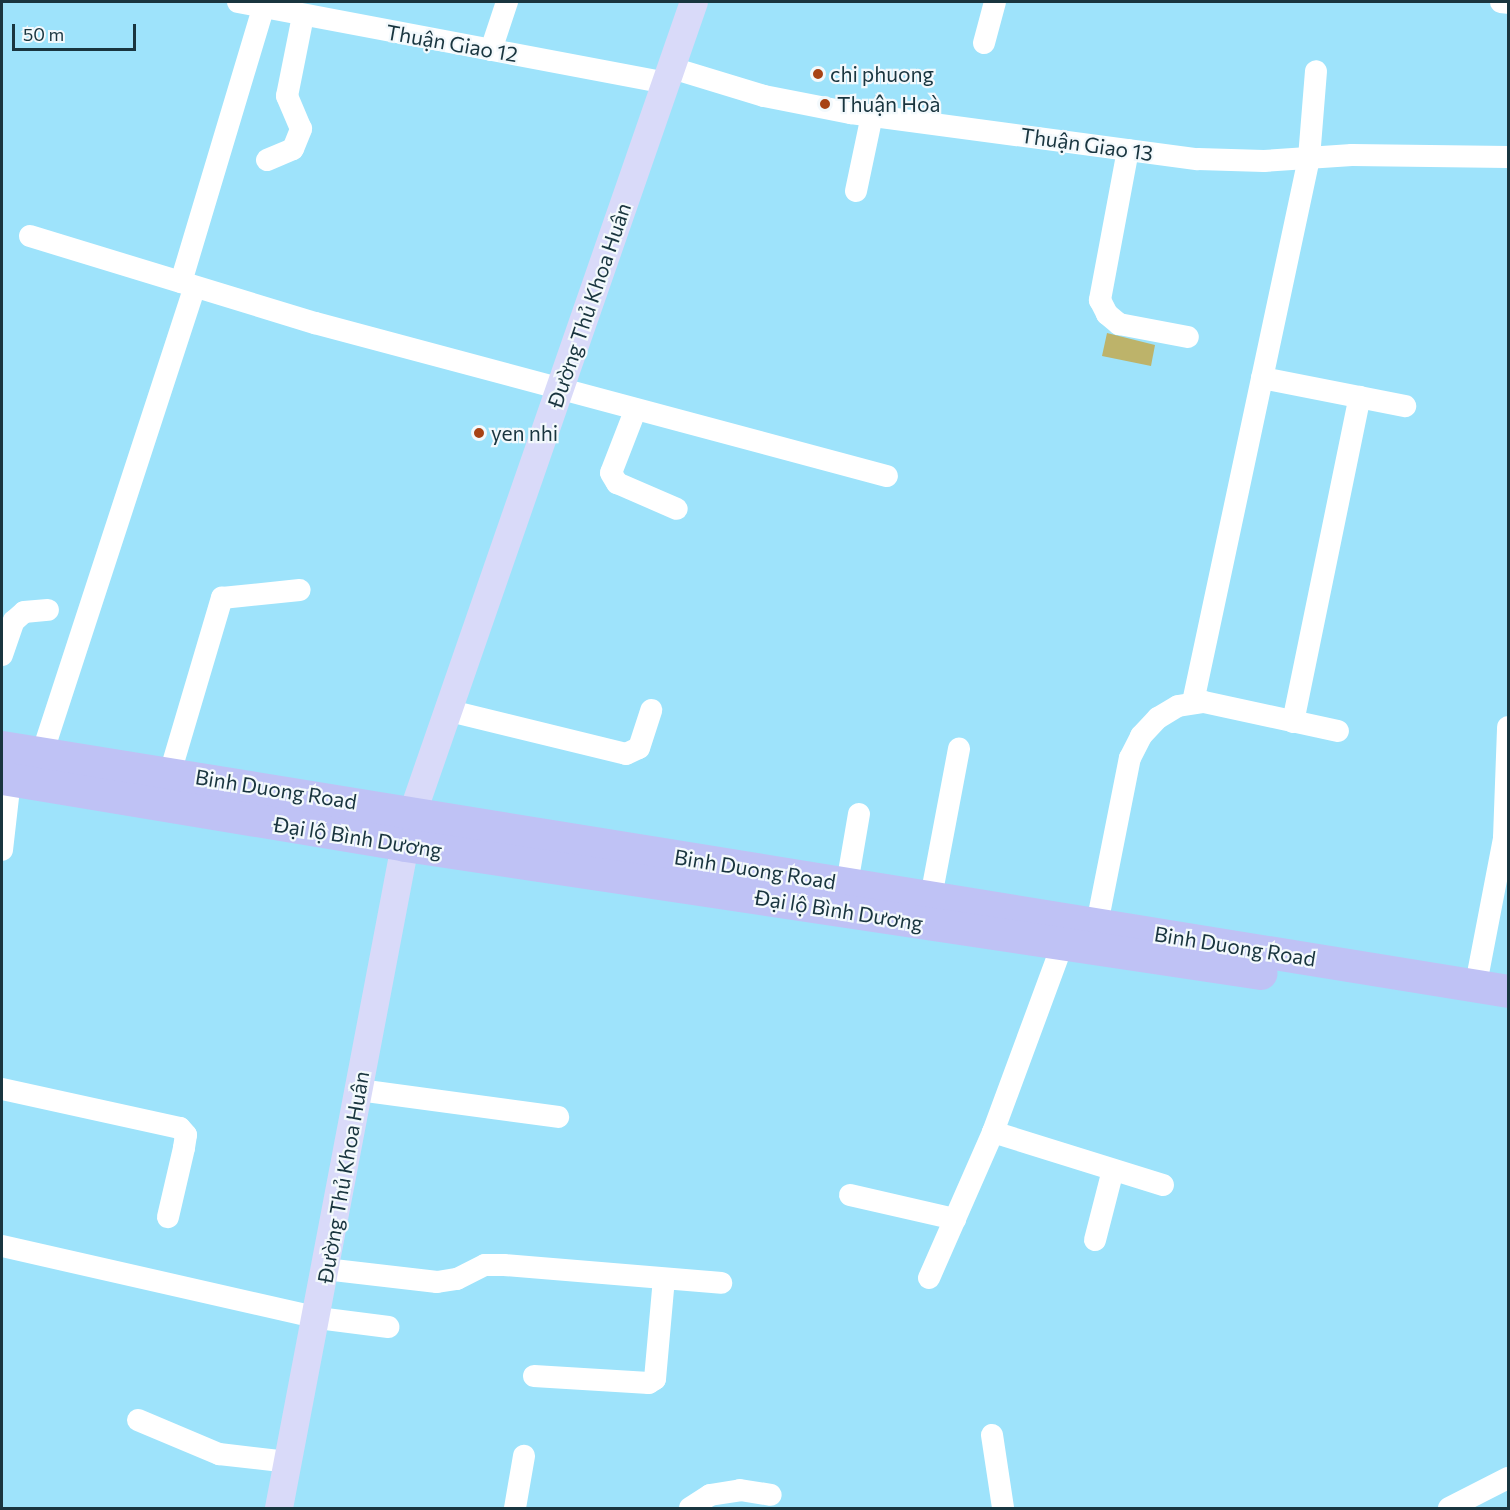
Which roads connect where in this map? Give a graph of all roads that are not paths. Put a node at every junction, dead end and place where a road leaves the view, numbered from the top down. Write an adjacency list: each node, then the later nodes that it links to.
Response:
1 (507, 2): 9 (street)
2 (694, 2): 11 (main road, Đường Thủ Khoa Huân)
3 (995, 2): 8 (street)
4 (1501, 2): 5 (street)
5 (1509, 3)
6 (253, 5): 7 (street, Thuận Giao 12); 19 (street)
7 (303, 16): 9 (street, Thuận Giao 12); 16 (street)
8 (984, 43)
9 (491, 50): 11 (street, Thuận Giao 12)
10 (1316, 70): 15 (street)
11 (669, 76): 12 (street, Thuận Giao 13); 22 (main road, Đường Thủ Khoa Huân)
12 (872, 115): 13 (street, Thuận Giao 13); 17 (street)
13 (1128, 150): 15 (street, Thuận Giao 13); 20 (street)
14 (1509, 157): 15 (street, Thuận Giao 13)
15 (1309, 158): 21 (street)
16 (267, 160)
17 (856, 191)
18 (30, 236): 19 (street)
19 (188, 284): 22 (street); 39 (street)
20 (1188, 337)
21 (1262, 378): 23 (street); 31 (street)
22 (560, 392): 25 (street); 32 (main road, Đường Thủ Khoa Huân)
23 (1360, 397): 24 (street); 34 (street)
24 (1406, 406)
25 (635, 411): 26 (street); 27 (street)
26 (887, 476)
27 (677, 509)
28 (300, 590): 40 (street)
29 (48, 610): 30 (street)
30 (2, 655)
31 (1193, 702): 34 (street); 48 (street)
32 (446, 710): 33 (street); 42 (main road, Đường Thủ Khoa Huân)
33 (651, 710)
34 (1293, 722): 36 (street)
35 (1509, 727): 50 (street)
36 (1338, 731)
37 (2, 747): 39 (highway, Binh Duong Road)
38 (959, 749): 47 (street)
39 (42, 754): 40 (highway, Binh Duong Road)
40 (170, 773): 42 (highway, Binh Duong Road)
41 (6, 779): 44 (highway, Binh Duong Road); 45 (street)
42 (413, 812): 44 (highway); 46 (highway, Binh Duong Road)
43 (859, 814): 46 (street)
44 (405, 845): 49 (highway, Đại lộ Bình Dương); 54 (main road, Đường Thủ Khoa Huân)
45 (2, 850)
46 (847, 884): 47 (highway, Binh Duong Road)
47 (931, 897): 48 (highway, Binh Duong Road)
48 (1097, 924): 50 (highway, Binh Duong Road)
49 (1063, 943): 52 (highway, Đại lộ Bình Dương); 56 (street)
50 (1476, 984): 51 (highway, Binh Duong Road)
51 (1509, 991)
52 (1509, 1010)
53 (2, 1089): 60 (street)
54 (359, 1090): 55 (street); 64 (main road, Đường Thủ Khoa Huân)
55 (558, 1117)
56 (993, 1132): 57 (street); 61 (street)
57 (1113, 1170): 58 (street); 62 (street)
58 (1163, 1185)
59 (850, 1195): 61 (street)
60 (168, 1217)
61 (955, 1219): 65 (street)
62 (1095, 1240)
63 (2, 1246): 68 (street)
64 (326, 1269): 66 (street); 68 (main road, Đường Thủ Khoa Huân)
65 (929, 1278)
66 (664, 1279): 67 (street); 70 (street)
67 (721, 1283)
68 (318, 1318): 69 (street); 74 (main road, Đường Thủ Khoa Huân)
69 (388, 1327)
70 (534, 1376)
71 (138, 1420): 74 (street)
72 (992, 1435): 80 (street)
73 (524, 1456): 78 (street)
74 (288, 1462): 77 (main road, Đường Thủ Khoa Huân)
75 (1509, 1478): 81 (street)
76 (771, 1495): 79 (street)
77 (279, 1509)
78 (515, 1509)
79 (690, 1509)
80 (1002, 1509)
81 (1449, 1509)

